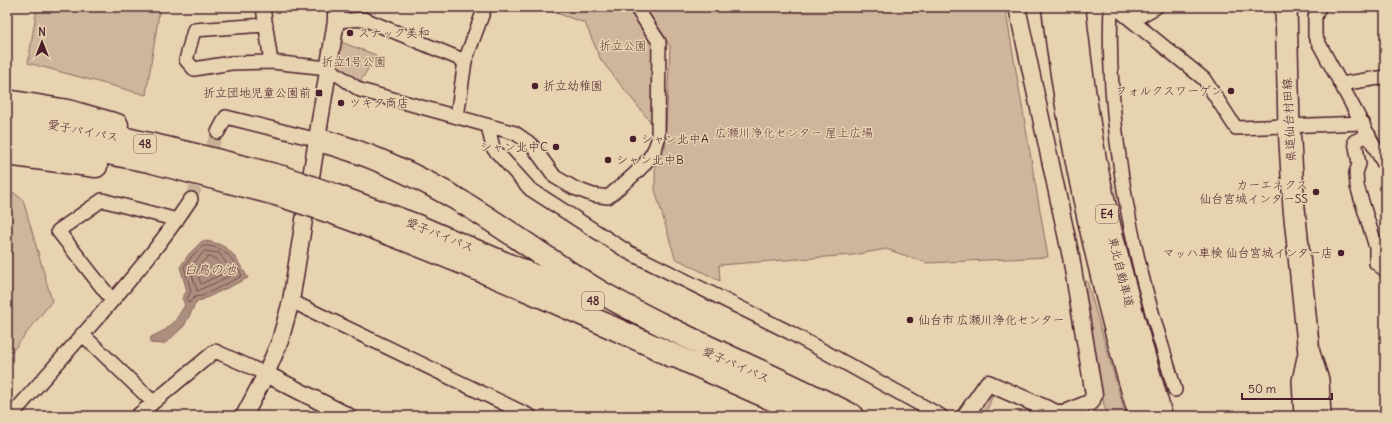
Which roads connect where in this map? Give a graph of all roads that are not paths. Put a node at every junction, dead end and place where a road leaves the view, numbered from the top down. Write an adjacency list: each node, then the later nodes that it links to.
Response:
1 (263, 7): 14 (street)
2 (485, 7): 15 (street)
3 (636, 7): 24 (street)
4 (1017, 7): 57 (street)
5 (1053, 7): 58 (highway, 東北自動車道 / E4)
6 (1074, 7): 59 (highway, 東北自動車道 / E4)
7 (1111, 7): 45 (street)
8 (1115, 7): 13 (street)
9 (1156, 7): 13 (street)
10 (1286, 7): 25 (main road, 県道仙台村田線)
11 (1319, 7): 19 (street)
12 (336, 14): 15 (street); 17 (street)
13 (1133, 20): 25 (street)
14 (266, 25): 16 (street); 16 (street)
15 (465, 61): 21 (street)
16 (270, 62): 17 (street)
17 (328, 68): 21 (street); 29 (street)
18 (1385, 77): 19 (street)
19 (1341, 84): 23 (street)
20 (7, 101): 32 (highway)
21 (457, 117): 24 (street)
22 (7, 119): 32 (highway, 愛子バイパス / 48)
23 (1363, 123): 25 (street); 27 (street)
24 (488, 126): 56 (street)
25 (1289, 126): 43 (main road, 県道仙台村田線)
26 (218, 132): 29 (street)
27 (1369, 135): 30 (street); 38 (street)
28 (7, 138): 34 (highway, 愛子バイパス / 48)
29 (318, 140): 40 (street); 55 (highway)
30 (1381, 149): 33 (street)
31 (7, 154): 34 (highway)
32 (211, 159): 34 (highway, 愛子バイパス / 48)
33 (1385, 166)
34 (275, 187): 36 (highway, 愛子バイパス / 48, bridge)
35 (192, 199): 37 (street)
36 (330, 202): 42 (highway, 愛子バイパス / 48); 55 (highway, 愛子バイパス / 48)
37 (177, 220): 39 (street); 39 (street)
38 (1385, 270)
39 (112, 300): 41 (street)
40 (291, 301): 44 (street); 52 (street)
41 (82, 334): 46 (street); 48 (street)
42 (655, 347): 53 (highway); 54 (highway, 愛子バイパス / 48)
43 (1309, 353): 60 (main road, 県道仙台村田線); 61 (main road, 県道仙台村田線)
44 (266, 374): 46 (street); 47 (street); 50 (street)
45 (1175, 390)
46 (153, 402): 49 (street)
47 (329, 412): 51 (street)
48 (11, 416)
49 (137, 416)
50 (244, 416)
51 (348, 416)
52 (530, 416)
53 (794, 416)
54 (810, 416)
55 (852, 416)
56 (941, 416)
57 (965, 416)
58 (1140, 416)
59 (1161, 416)
60 (1305, 416)
61 (1320, 416)

